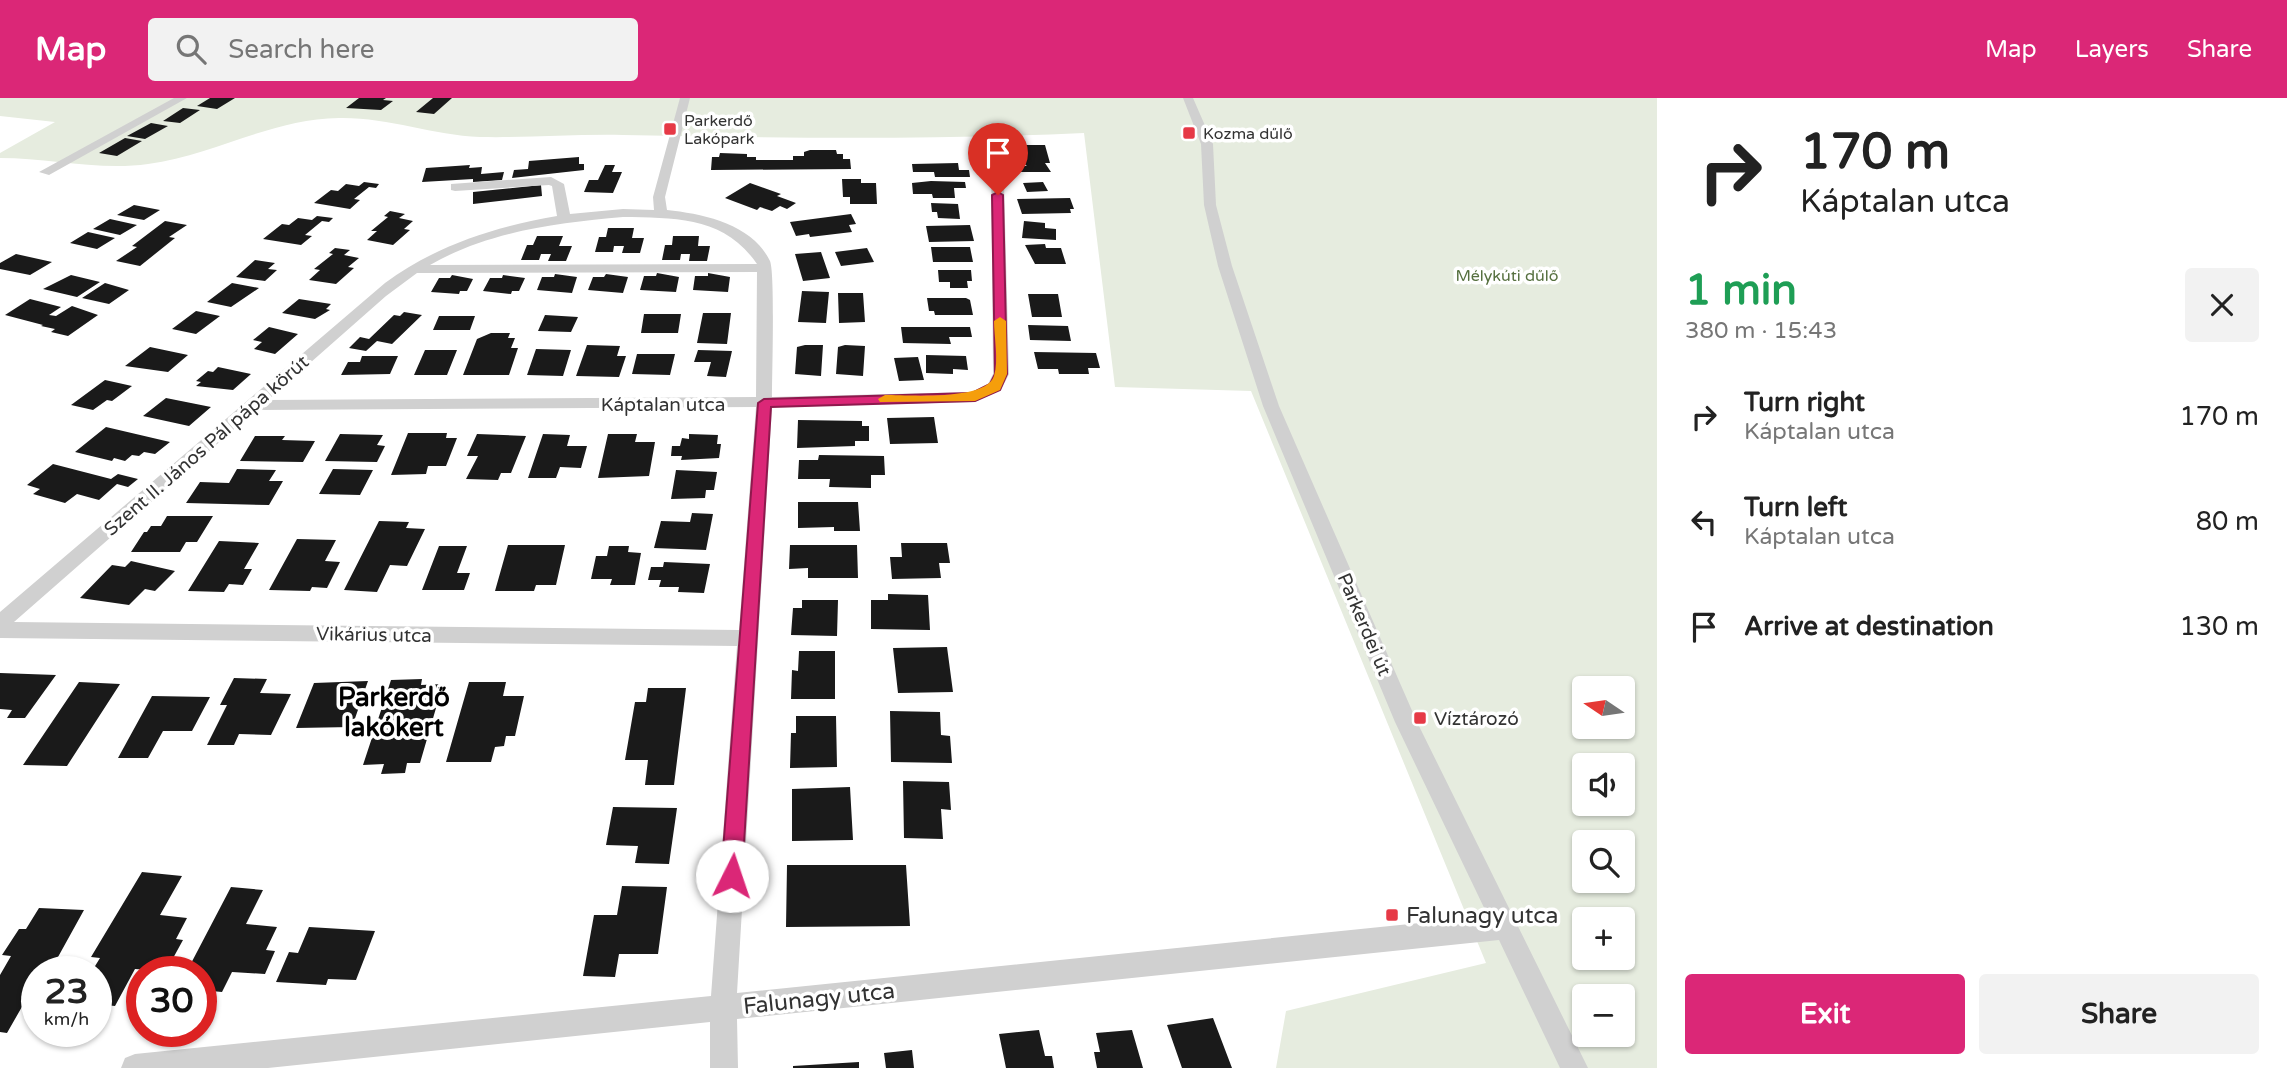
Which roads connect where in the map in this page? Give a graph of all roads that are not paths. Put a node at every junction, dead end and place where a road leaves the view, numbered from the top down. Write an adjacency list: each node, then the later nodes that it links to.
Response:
1 (182, 98): 5 (street)
2 (685, 98): 7 (street)
3 (1188, 98): 16 (street, Parkerdei út)
4 (997, 145): 11 (street, Káptalan utca)
5 (45, 172)
6 (455, 187): 8 (street)
7 (661, 214): 8 (street, Szent II. János Pál pápa körút); 9 (street, Szent II. János Pál pápa körút)
8 (564, 219): 10 (street, Szent II. János Pál pápa körút)
9 (765, 268): 10 (street); 11 (street)
10 (414, 269): 12 (street, Szent II. János Pál pápa körút)
11 (764, 403): 12 (street, Káptalan utca); 15 (street)
12 (254, 405): 13 (street, Szent II. János Pál pápa körút)
13 (0, 623)
14 (0, 630): 15 (street, Vikárius utca)
15 (747, 638): 17 (street)
16 (1504, 926): 17 (street, Falunagy utca); 20 (street, Parkerdei út)
17 (723, 1008): 18 (street, Falunagy utca); 19 (street)
18 (135, 1068)
19 (724, 1068)
20 (1574, 1068)

